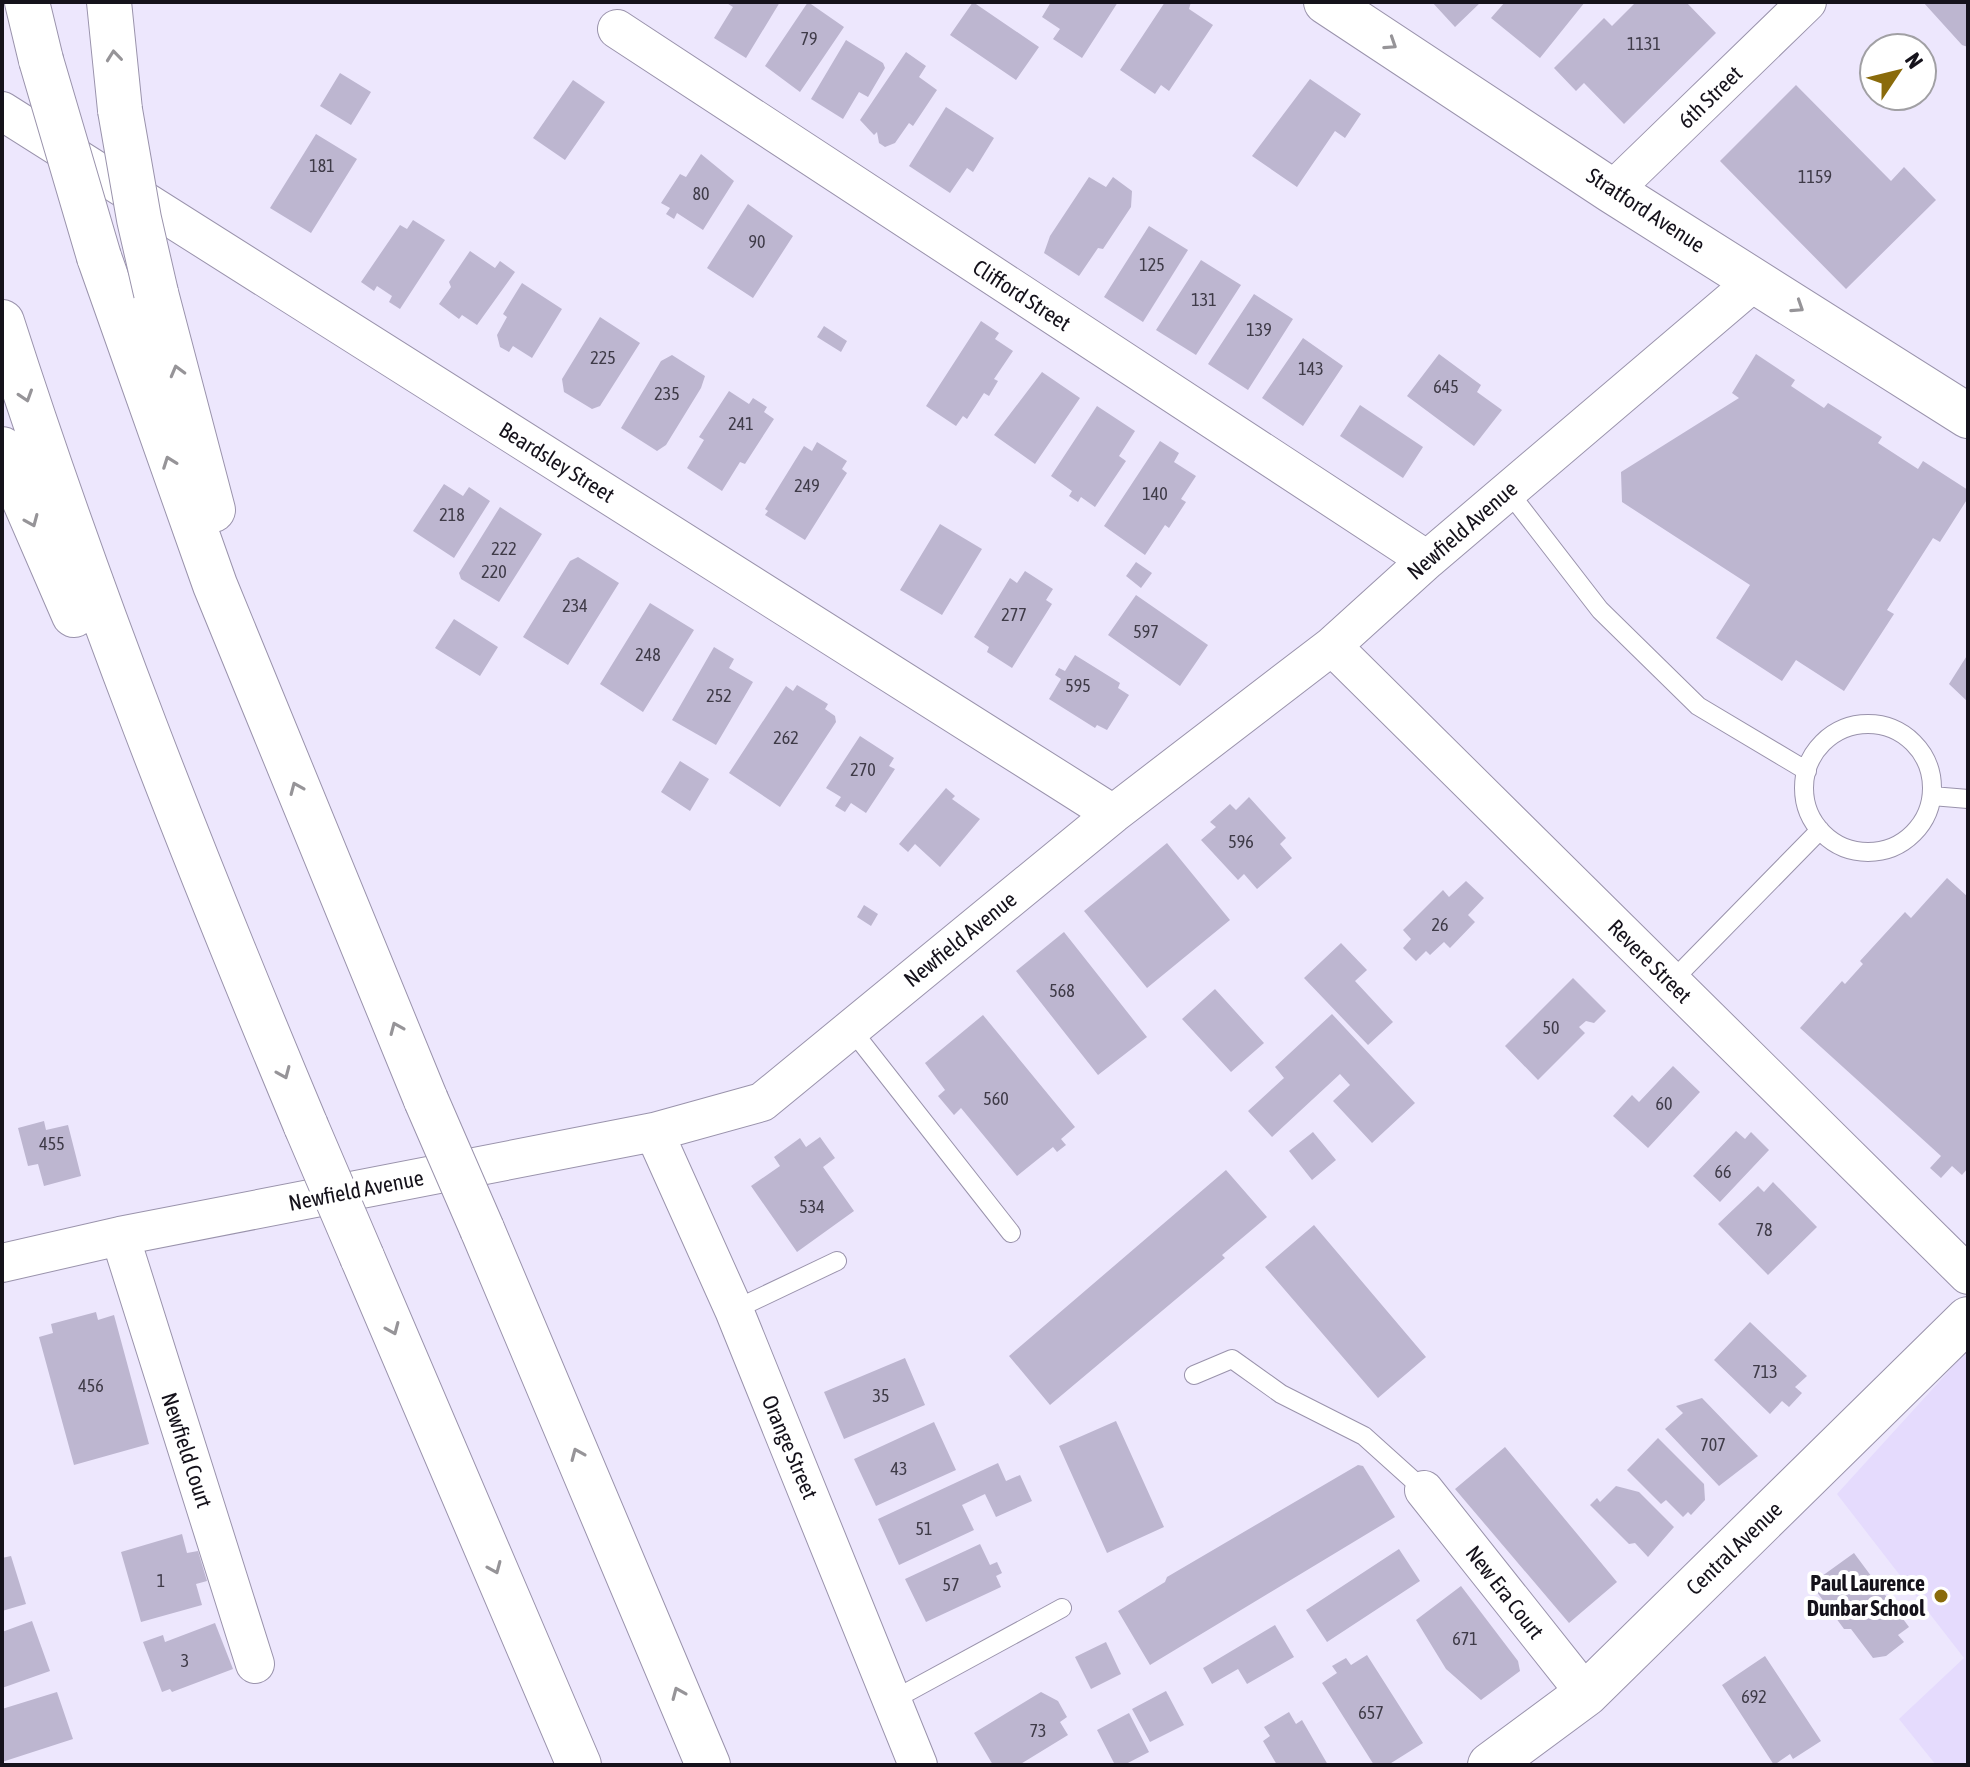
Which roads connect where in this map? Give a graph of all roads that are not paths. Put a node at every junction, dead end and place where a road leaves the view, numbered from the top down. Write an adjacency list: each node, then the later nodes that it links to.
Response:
1 (27, 2): 15 (main road, one-way to 1, bridge)
2 (109, 2): 15 (main road, one-way to 2, bridge)
3 (1326, 2): 7 (main road, Stratford Avenue, one-way to 7)
4 (1807, 2): 7 (street, 6th Street)
5 (617, 29): 13 (street, Clifford Street)
6 (2, 111): 19 (street, Beardsley Street)
7 (1612, 191): 8 (main road, Stratford Avenue)
8 (1756, 280): 10 (main road, Stratford Avenue, one-way to 10); 12 (street, Newfield Avenue)
9 (2, 322): 22 (main road, one-way to 22)
10 (1968, 416)
11 (2, 449): 22 (main road, one-way to 22)
12 (1508, 491): 13 (street, Newfield Avenue); 16 (lane)
13 (1427, 560): 14 (street, Newfield Avenue)
14 (1332, 646): 19 (street, Newfield Avenue); 21 (street, Revere Street)
15 (267, 718): 39 (main road, one-way to 15, bridge)
16 (1807, 771): 17 (lane); 20 (lane)
17 (1932, 796): 18 (lane); 20 (lane)
18 (1968, 799)
19 (1113, 814): 23 (street, Newfield Avenue)
20 (1820, 830): 21 (lane)
21 (1671, 982): 29 (street, Revere Street)
22 (262, 1021): 38 (main road, one-way to 38, bridge)
23 (851, 1029): 24 (street, Newfield Avenue); 25 (lane)
24 (654, 1132): 26 (street, Newfield Avenue); 30 (street, Orange Street)
25 (1011, 1233)
26 (120, 1236): 28 (street, Newfield Avenue); 35 (street, Newfield Court)
27 (837, 1261): 30 (lane)
28 (2, 1263)
29 (1968, 1275)
30 (734, 1310): 37 (street, Orange Street)
31 (1968, 1319): 36 (main road, Central Avenue)
32 (1194, 1375): 33 (lane)
33 (1424, 1490): 36 (street, New Era Court)
34 (1062, 1608): 37 (lane)
35 (255, 1664)
36 (1586, 1694): 41 (main road, Central Avenue)
37 (893, 1700): 40 (street, Orange Street)
38 (579, 1765)
39 (708, 1765)
40 (918, 1765)
41 (1490, 1765)

